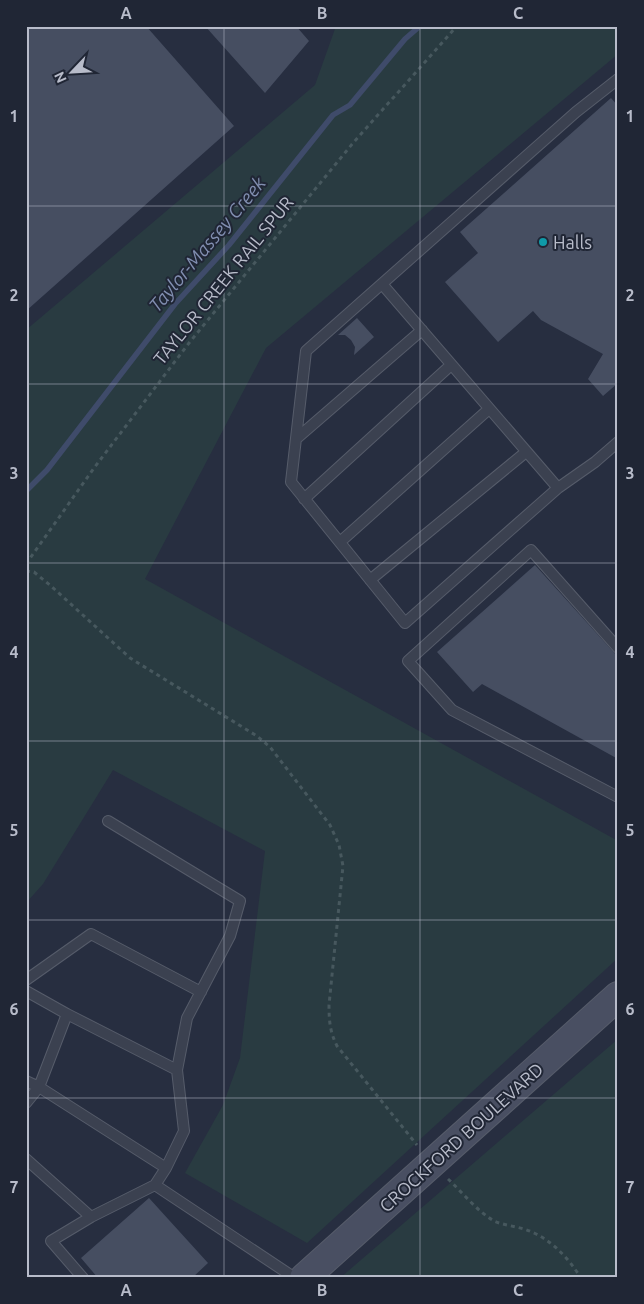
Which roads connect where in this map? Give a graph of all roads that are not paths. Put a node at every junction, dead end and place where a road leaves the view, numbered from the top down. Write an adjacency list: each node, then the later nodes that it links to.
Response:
1 (618, 79): 2 (lane)
2 (382, 284): 3 (lane); 6 (lane)
3 (422, 330): 4 (lane); 6 (lane)
4 (451, 365): 5 (lane); 10 (lane)
5 (489, 409): 8 (lane); 11 (lane)
6 (296, 439): 10 (lane)
7 (618, 442): 9 (lane)
8 (526, 452): 9 (lane); 12 (lane)
9 (558, 488): 12 (lane)
10 (304, 498): 11 (lane)
11 (340, 542): 12 (lane)
12 (370, 580)
13 (618, 648): 14 (lane)
14 (618, 797)
15 (108, 821): 18 (lane)
16 (26, 980): 18 (lane)
17 (26, 991): 20 (lane)
18 (201, 992): 21 (lane)
19 (618, 996): 31 (street, CROCKFORD BOULEVARD)
20 (67, 1014): 21 (lane); 23 (lane)
21 (177, 1070): 26 (lane)
22 (26, 1081): 23 (lane)
23 (39, 1087): 24 (lane); 26 (lane)
24 (26, 1103)
25 (26, 1159): 28 (lane)
26 (166, 1168): 27 (lane)
27 (156, 1185): 28 (lane); 30 (lane)
28 (90, 1217): 29 (lane)
29 (83, 1278)
30 (294, 1278)
31 (304, 1278)

